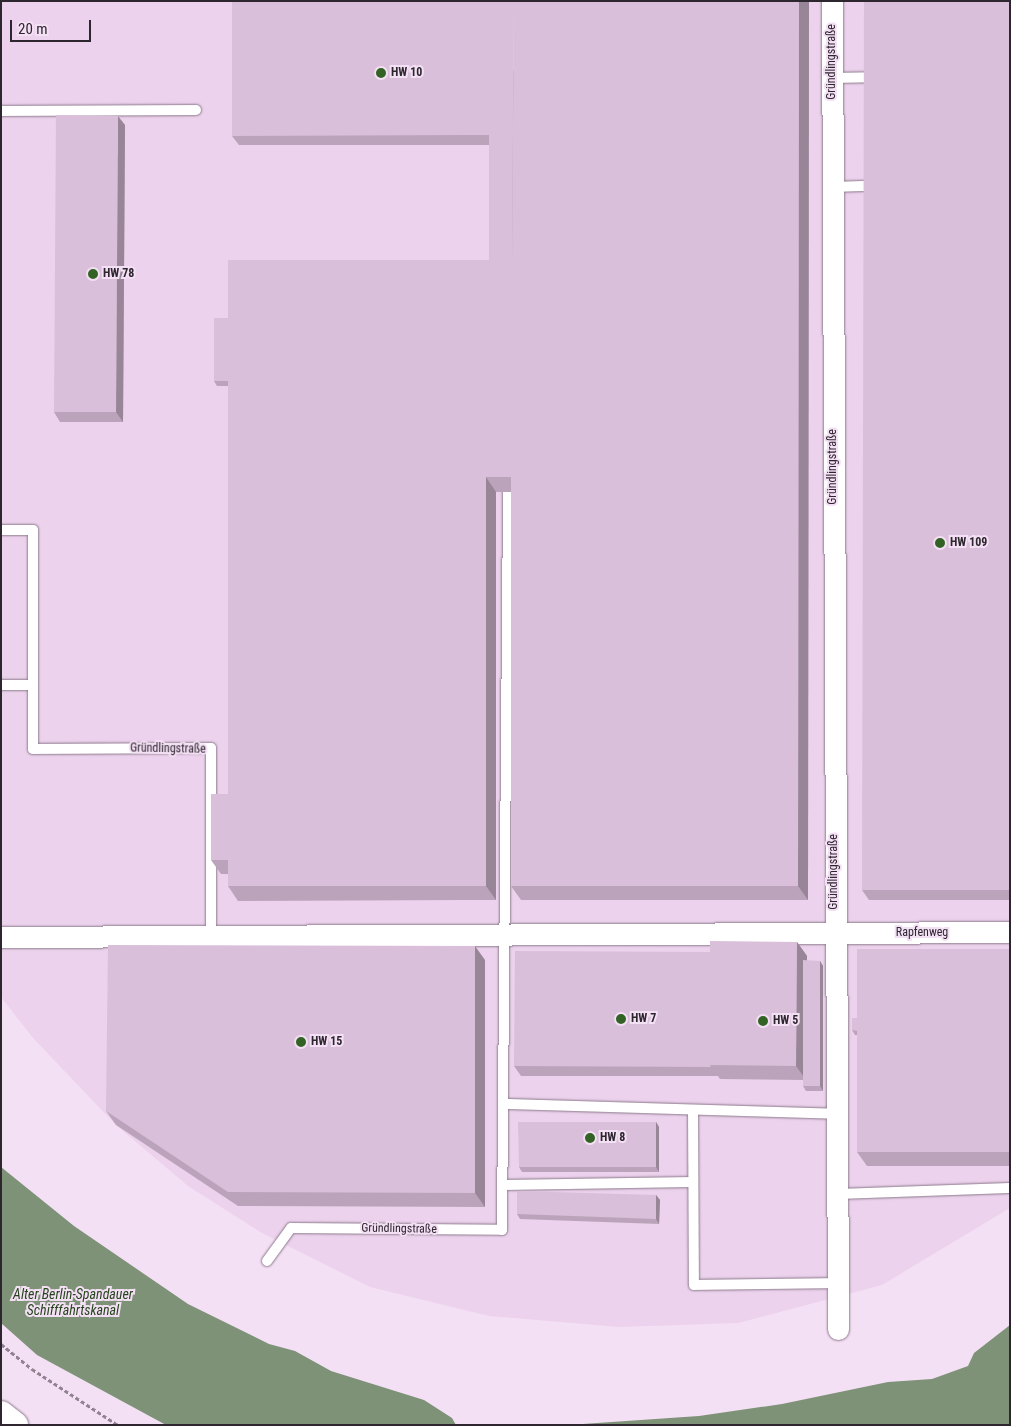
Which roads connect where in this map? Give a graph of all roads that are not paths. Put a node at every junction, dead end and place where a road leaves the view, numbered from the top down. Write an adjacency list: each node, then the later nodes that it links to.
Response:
1 (832, 1): 3 (street, Gründlingstraße)
2 (871, 77): 3 (lane)
3 (832, 78): 7 (street, Gründlingstraße)
4 (196, 110): 5 (lane)
5 (1, 111)
6 (870, 186): 7 (lane)
7 (832, 187): 13 (street, Gründlingstraße)
8 (508, 492): 14 (lane, Gründlingstraße)
9 (1, 530): 11 (lane, Gründlingstraße)
10 (1, 685): 11 (lane)
11 (33, 685): 15 (lane, Gründlingstraße)
12 (1010, 932): 13 (street, Rapfenweg)
13 (835, 933): 14 (street); 19 (street, Gründlingstraße)
14 (506, 935): 15 (street); 17 (lane, Gründlingstraße)
15 (211, 936): 16 (street)
16 (1, 937)
17 (505, 1104): 18 (lane); 21 (lane, Gründlingstraße)
18 (693, 1110): 19 (lane); 20 (lane)
19 (839, 1114): 23 (street, Gründlingstraße)
20 (693, 1182): 21 (lane); 25 (lane)
21 (503, 1185): 24 (lane, Gründlingstraße)
22 (1010, 1188): 23 (lane)
23 (838, 1194): 25 (street, Gründlingstraße)
24 (267, 1261)
25 (838, 1282): 26 (street, Gründlingstraße)
26 (838, 1329)
27 (1, 1414): 28 (street)
28 (15, 1425)

